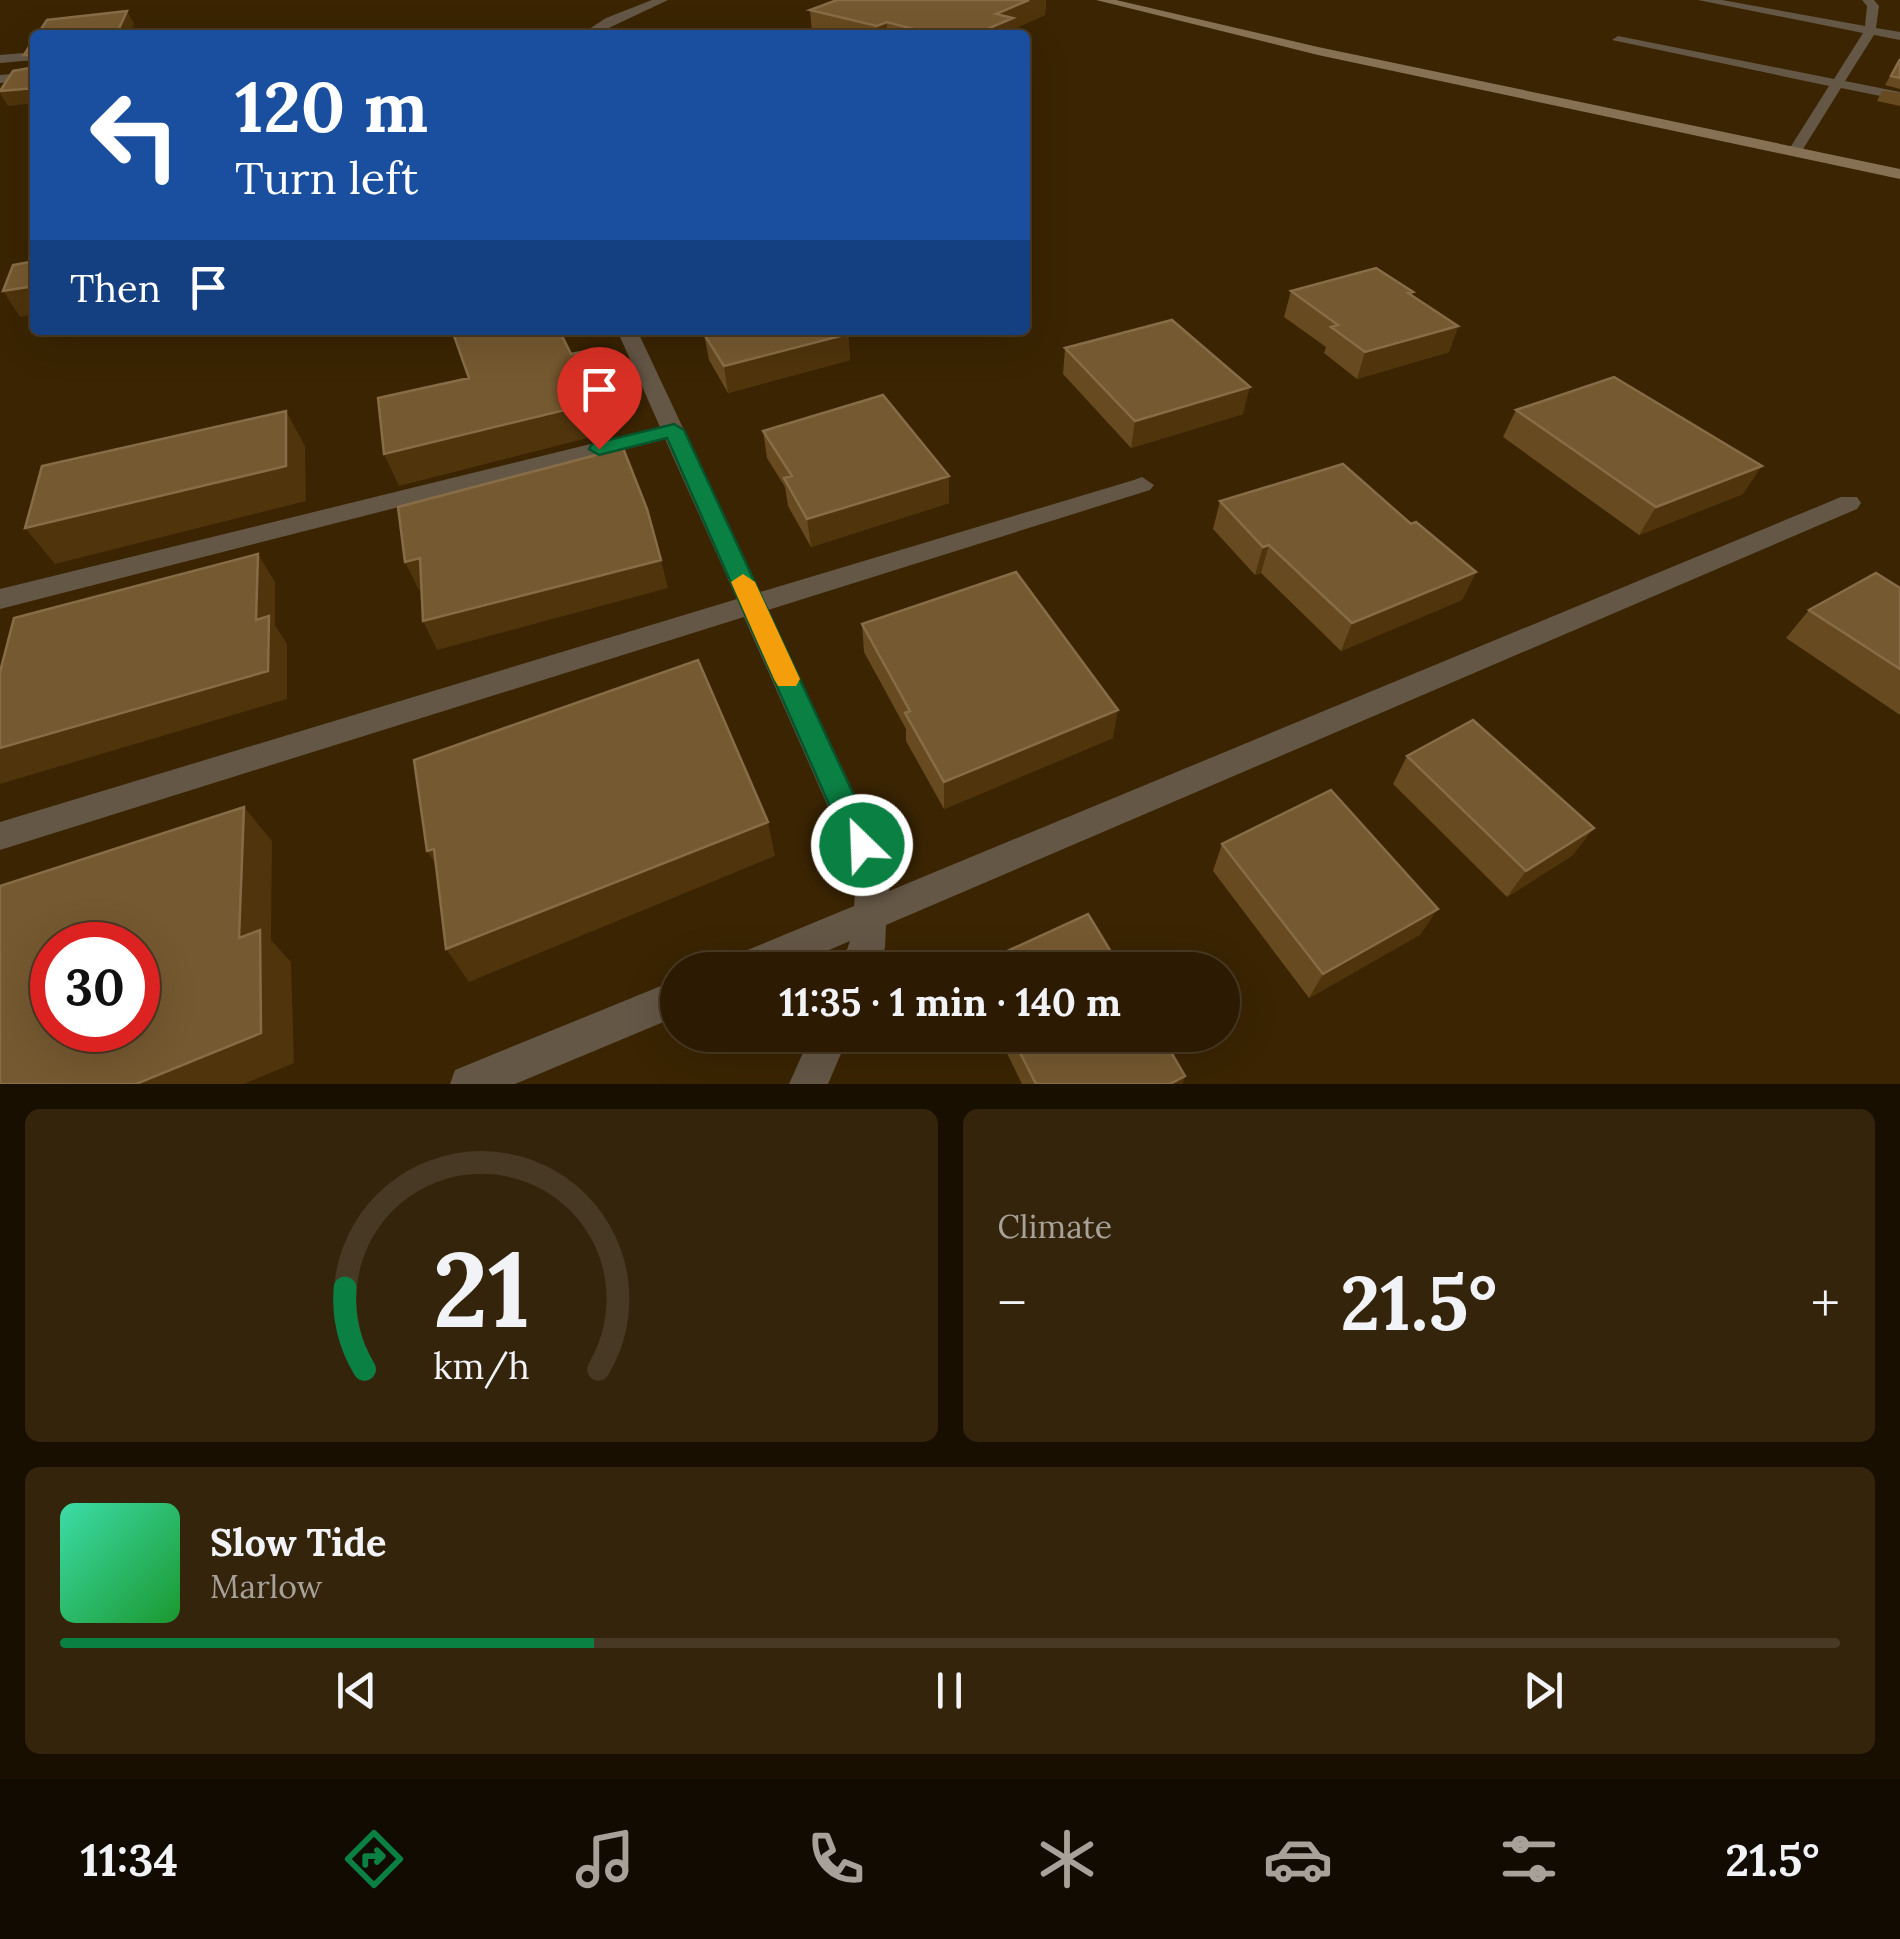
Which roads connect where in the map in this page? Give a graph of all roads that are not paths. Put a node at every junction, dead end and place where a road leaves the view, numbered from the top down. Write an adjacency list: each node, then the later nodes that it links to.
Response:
1 (662, 0): 5 (street)
2 (1102, 0): 15 (main road)
3 (1704, 0): 6 (street)
4 (1868, 0): 6 (street)
5 (594, 30)
6 (1870, 31): 7 (street); 13 (street)
7 (1900, 36)
8 (1618, 40): 13 (street)
9 (30, 56): 10 (street)
10 (0, 59)
11 (30, 77): 12 (street)
12 (0, 80)
13 (1838, 85): 14 (street); 15 (street)
14 (1900, 96)
15 (1796, 152): 16 (main road)
16 (1900, 174)
17 (630, 335): 18 (street)
18 (674, 430): 21 (street); 22 (street)
19 (1142, 485): 22 (street)
20 (1849, 503): 24 (street)
21 (0, 599)
22 (754, 606): 23 (street); 24 (street)
23 (0, 836)
24 (870, 916): 25 (street); 26 (street)
25 (784, 952)
26 (865, 952)
27 (660, 1004): 29 (street)
28 (822, 1052): 30 (street)
29 (469, 1084)
30 (808, 1084)

